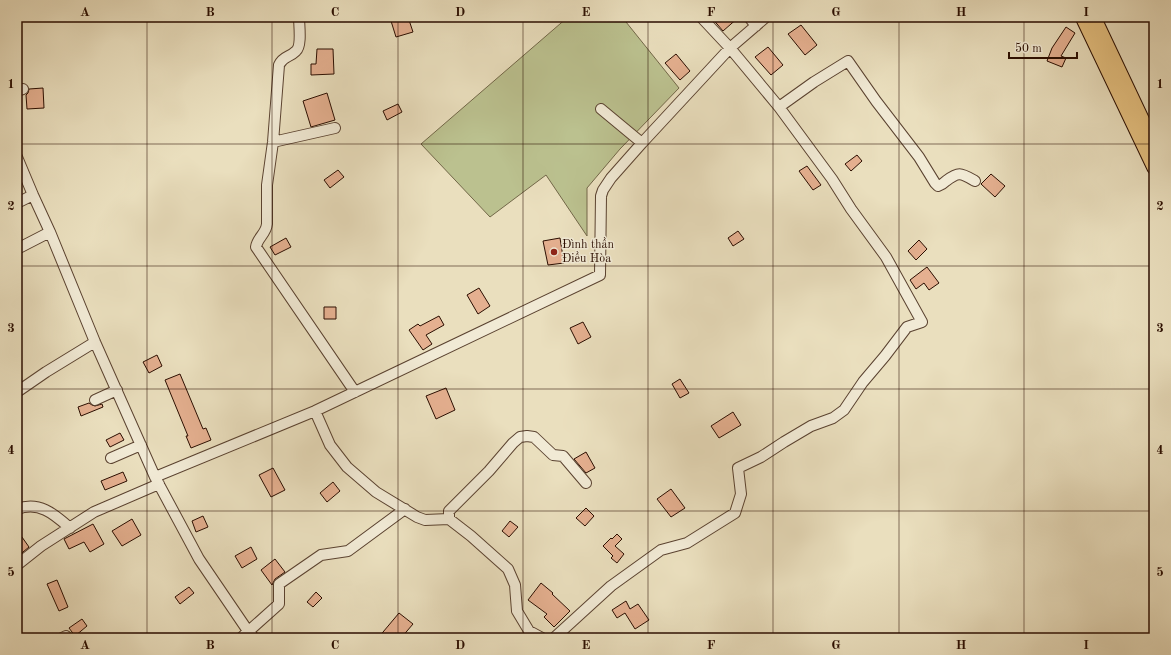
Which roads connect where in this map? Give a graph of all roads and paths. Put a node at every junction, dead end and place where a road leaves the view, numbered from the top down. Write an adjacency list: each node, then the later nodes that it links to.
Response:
1 (299, 17): 12 (street)
2 (701, 17): 8 (street)
3 (749, 17): 7 (street)
4 (766, 17): 7 (street)
5 (1082, 17): 16 (main road)
6 (1094, 17): 14 (main road)
7 (756, 26): 8 (street)
8 (730, 48): 9 (street); 13 (street)
9 (779, 107): 17 (street); 39 (street)
10 (601, 109): 13 (street)
11 (335, 128): 12 (street)
12 (273, 142): 25 (street)
13 (642, 143): 25 (street)
14 (1154, 144)
15 (17, 157): 18 (street)
16 (1154, 168)
17 (975, 181)
18 (33, 195): 19 (street); 20 (street)
19 (17, 203)
20 (50, 232): 21 (street); 22 (street)
21 (17, 249)
22 (95, 342): 23 (street); 24 (street)
23 (117, 390): 26 (street); 28 (street)
24 (17, 392)
25 (355, 392): 27 (street)
26 (95, 400)
27 (315, 411): 30 (street); 33 (street)
28 (141, 445): 29 (street); 30 (street)
29 (111, 458)
30 (157, 481): 35 (street); 37 (street)
31 (586, 482): 34 (street)
32 (17, 509): 35 (street)
33 (406, 510): 34 (street); 37 (street)
34 (449, 519): 38 (street)
35 (70, 528): 36 (street)
36 (17, 565)
37 (248, 636)
38 (542, 638)
39 (554, 638)

